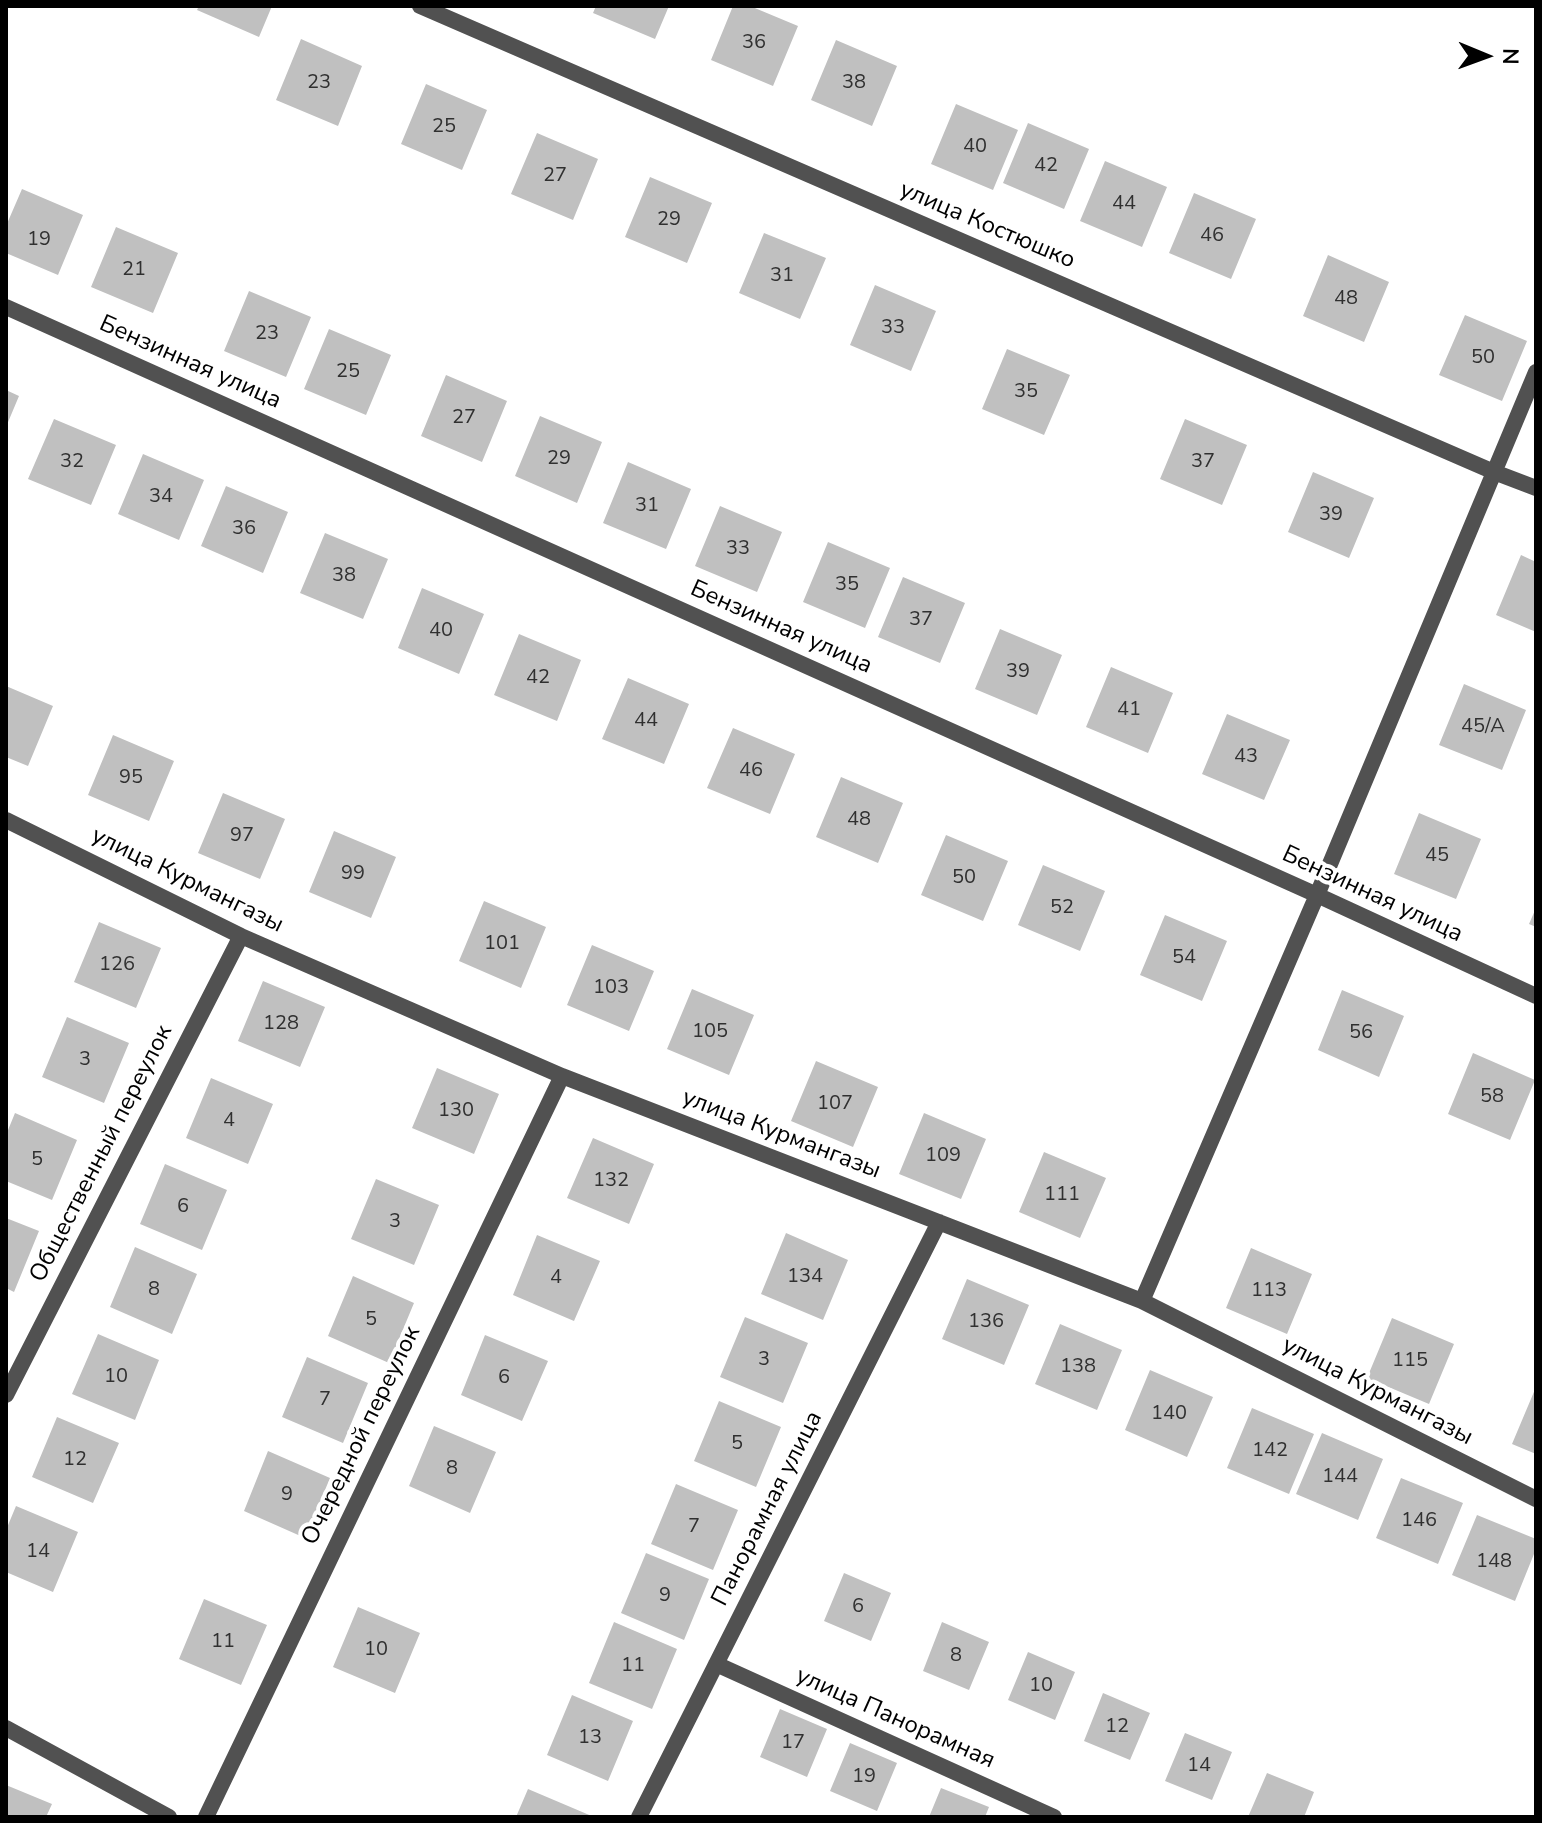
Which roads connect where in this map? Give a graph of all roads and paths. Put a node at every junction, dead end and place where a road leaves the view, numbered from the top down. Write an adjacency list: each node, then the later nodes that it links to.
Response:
1 (420, 6): 4 (street, улица Костюшко)
2 (6, 307): 7 (street, Бензинная улица)
3 (1536, 372): 4 (street)
4 (1494, 472): 5 (street, улица Костюшко); 7 (street)
5 (1536, 488)
6 (6, 820): 8 (street, улица Курмангазы)
7 (1317, 895): 9 (street, Бензинная улица); 12 (street)
8 (241, 936): 10 (street, улица Курмангазы); 13 (street, Общественный переулок)
9 (1536, 996)
10 (562, 1076): 11 (street, улица Курмангазы); 18 (street, Очередной переулок)
11 (939, 1222): 12 (street, улица Курмангазы); 15 (street, Панорамная улица)
12 (1142, 1301): 14 (street, улица Курмангазы)
13 (6, 1395)
14 (1536, 1499)
15 (716, 1664): 19 (street, Панорамная улица); 20 (street, улица Панорамная)
16 (6, 1728): 17 (street)
17 (169, 1817)
18 (206, 1817)
19 (639, 1817)
20 (1054, 1817)

